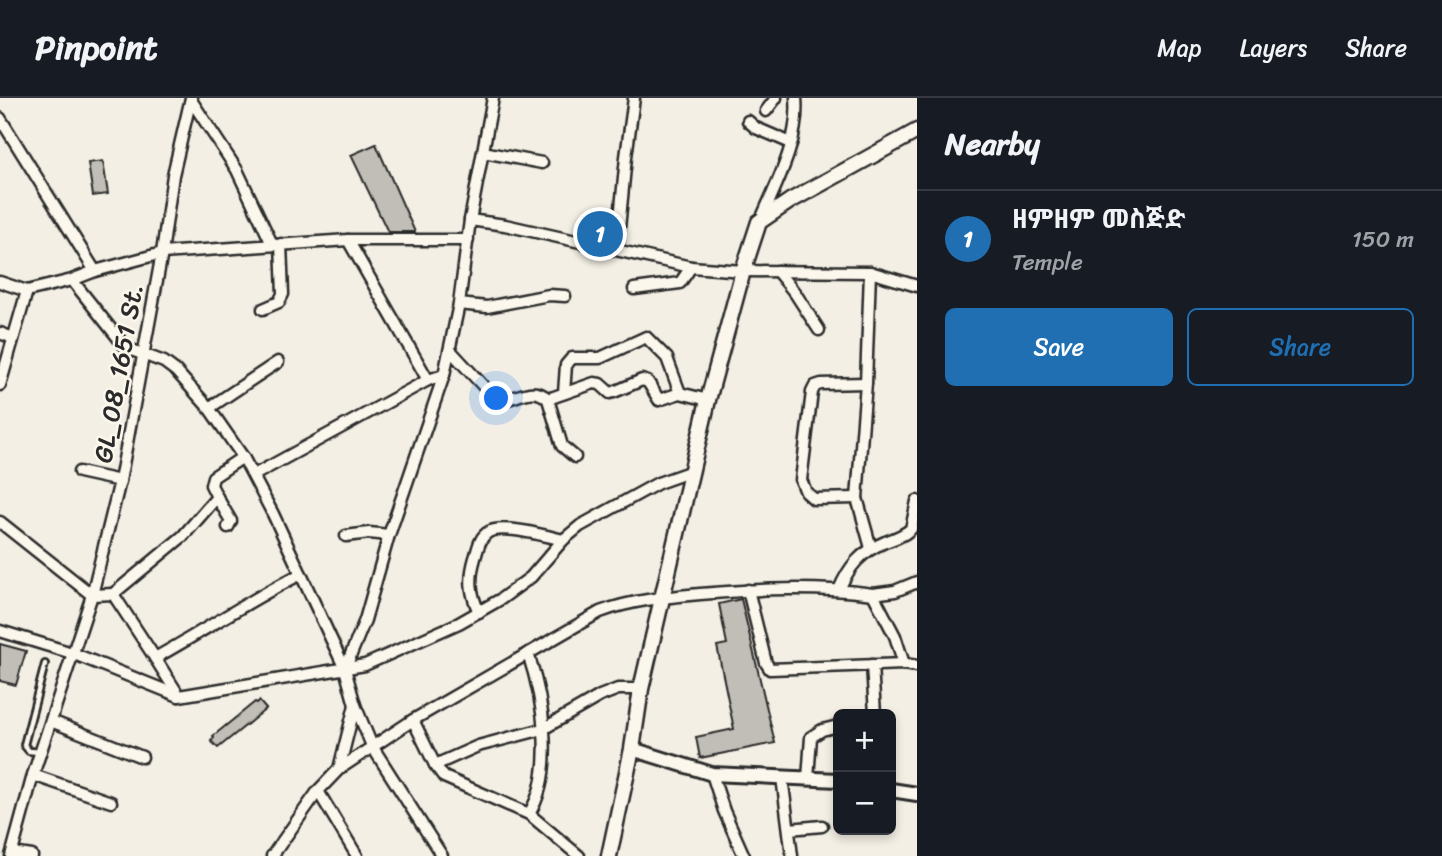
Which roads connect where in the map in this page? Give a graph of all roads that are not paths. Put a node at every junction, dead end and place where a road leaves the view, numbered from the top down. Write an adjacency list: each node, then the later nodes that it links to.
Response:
1 (493, 98): 11 (street)
2 (634, 98): 18 (street)
3 (776, 98): 6 (street)
4 (796, 98): 10 (street)
5 (191, 99): 17 (street); 19 (street, GL_08_1651 St.)
6 (766, 111)
7 (0, 118): 21 (street)
8 (748, 121): 10 (street)
9 (917, 131): 14 (main road)
10 (791, 143): 14 (street)
11 (483, 152): 12 (street); 13 (street)
12 (542, 163)
13 (470, 220): 16 (street); 18 (street)
14 (759, 222): 22 (main road)
15 (348, 240): 16 (street); 17 (street); 40 (street)
16 (468, 240): 31 (street)
17 (276, 244): 19 (street); 32 (street)
18 (617, 249): 20 (street)
19 (162, 253): 21 (street); 37 (street, GL_08_1651 St.)
20 (691, 267): 22 (street); 28 (street)
21 (95, 271): 25 (street)
22 (743, 271): 23 (street); 46 (main road)
23 (777, 271): 24 (street); 33 (street)
24 (870, 272): 27 (street); 41 (street)
25 (72, 280): 29 (street); 37 (street)
26 (0, 282): 29 (street)
27 (917, 286)
28 (634, 289)
29 (27, 291): 35 (street)
30 (565, 296): 31 (street)
31 (459, 304): 36 (street)
32 (263, 309)
33 (818, 330)
34 (0, 333): 35 (street)
35 (13, 338): 42 (street)
36 (450, 350): 39 (street); 45 (street)
37 (142, 355): 47 (street); 53 (street, GL_08_1651 St.)
38 (278, 362): 47 (street)
39 (444, 375): 40 (street); 59 (street)
40 (428, 380): 52 (street)
41 (866, 383): 55 (street); 55 (street)
42 (0, 385)
43 (564, 393): 44 (street); 44 (street); 45 (street)
44 (680, 393): 46 (street)
45 (548, 399): 49 (street)
46 (708, 400): 50 (main road)
47 (209, 408): 48 (street)
48 (243, 457): 52 (street); 54 (street)
49 (575, 457)
50 (692, 471): 61 (street); 70 (main road)
51 (79, 472): 53 (street)
52 (254, 475): 63 (street)
53 (120, 481): 69 (street, GL_08_1651 St.)
54 (216, 497): 58 (street); 67 (street)
55 (857, 498): 62 (street)
56 (917, 501): 62 (street)
57 (0, 522): 69 (street)
58 (228, 527)
59 (389, 535): 60 (street); 80 (street)
60 (346, 536)
61 (563, 540): 71 (street); 71 (street)
62 (871, 548): 66 (street)
63 (301, 574): 75 (street); 80 (street)
64 (917, 582): 68 (street)
65 (748, 590): 66 (street); 70 (street); 78 (street)
66 (839, 590): 68 (street)
67 (113, 594): 69 (street); 75 (street)
68 (873, 594): 77 (street)
69 (92, 595): 73 (street, GL_08_1651 St.)
70 (662, 597): 74 (street); 81 (main road)
71 (479, 612): 80 (street)
72 (0, 631): 73 (street)
73 (72, 653): 82 (street); 86 (street, GL_08_1651 St.)
74 (528, 653): 85 (street); 88 (street)
75 (155, 658): 82 (street)
76 (45, 664): 91 (lane)
77 (904, 664): 78 (street); 79 (street)
78 (872, 665): 84 (street)
79 (917, 666)
80 (345, 669): 82 (street); 83 (street)
81 (641, 689): 88 (street); 90 (main road)
82 (179, 696)
83 (355, 705): 89 (street); 94 (street)
84 (875, 709)
85 (413, 720): 89 (street); 93 (street)
86 (51, 721): 91 (street, GL_08_1651 St.); 92 (street)
87 (833, 727): 98 (street)
88 (543, 729): 93 (street); 104 (street)
89 (372, 746): 94 (street); 111 (street)
90 (632, 749): 95 (street); 113 (main road)
91 (41, 752): 96 (street, GL_08_1651 St.)
92 (142, 757)
93 (435, 765): 104 (street)
94 (339, 769): 100 (street)
95 (712, 774): 97 (street); 114 (street)
96 (33, 775): 103 (street); 107 (street, GL_08_1651 St.)
97 (782, 777): 98 (street); 106 (street)
98 (808, 779): 99 (street)
99 (833, 780)
100 (318, 791): 109 (street); 110 (street)
101 (896, 791): 102 (street)
102 (917, 794)
103 (111, 802)
104 (528, 814): 112 (street)
105 (822, 826): 106 (street)
106 (789, 829): 115 (street)
107 (11, 854): 108 (street)
108 (32, 856)
109 (272, 856)
110 (356, 856)
111 (442, 856)
112 (579, 856)
113 (609, 856)
114 (744, 856)
115 (792, 856)

